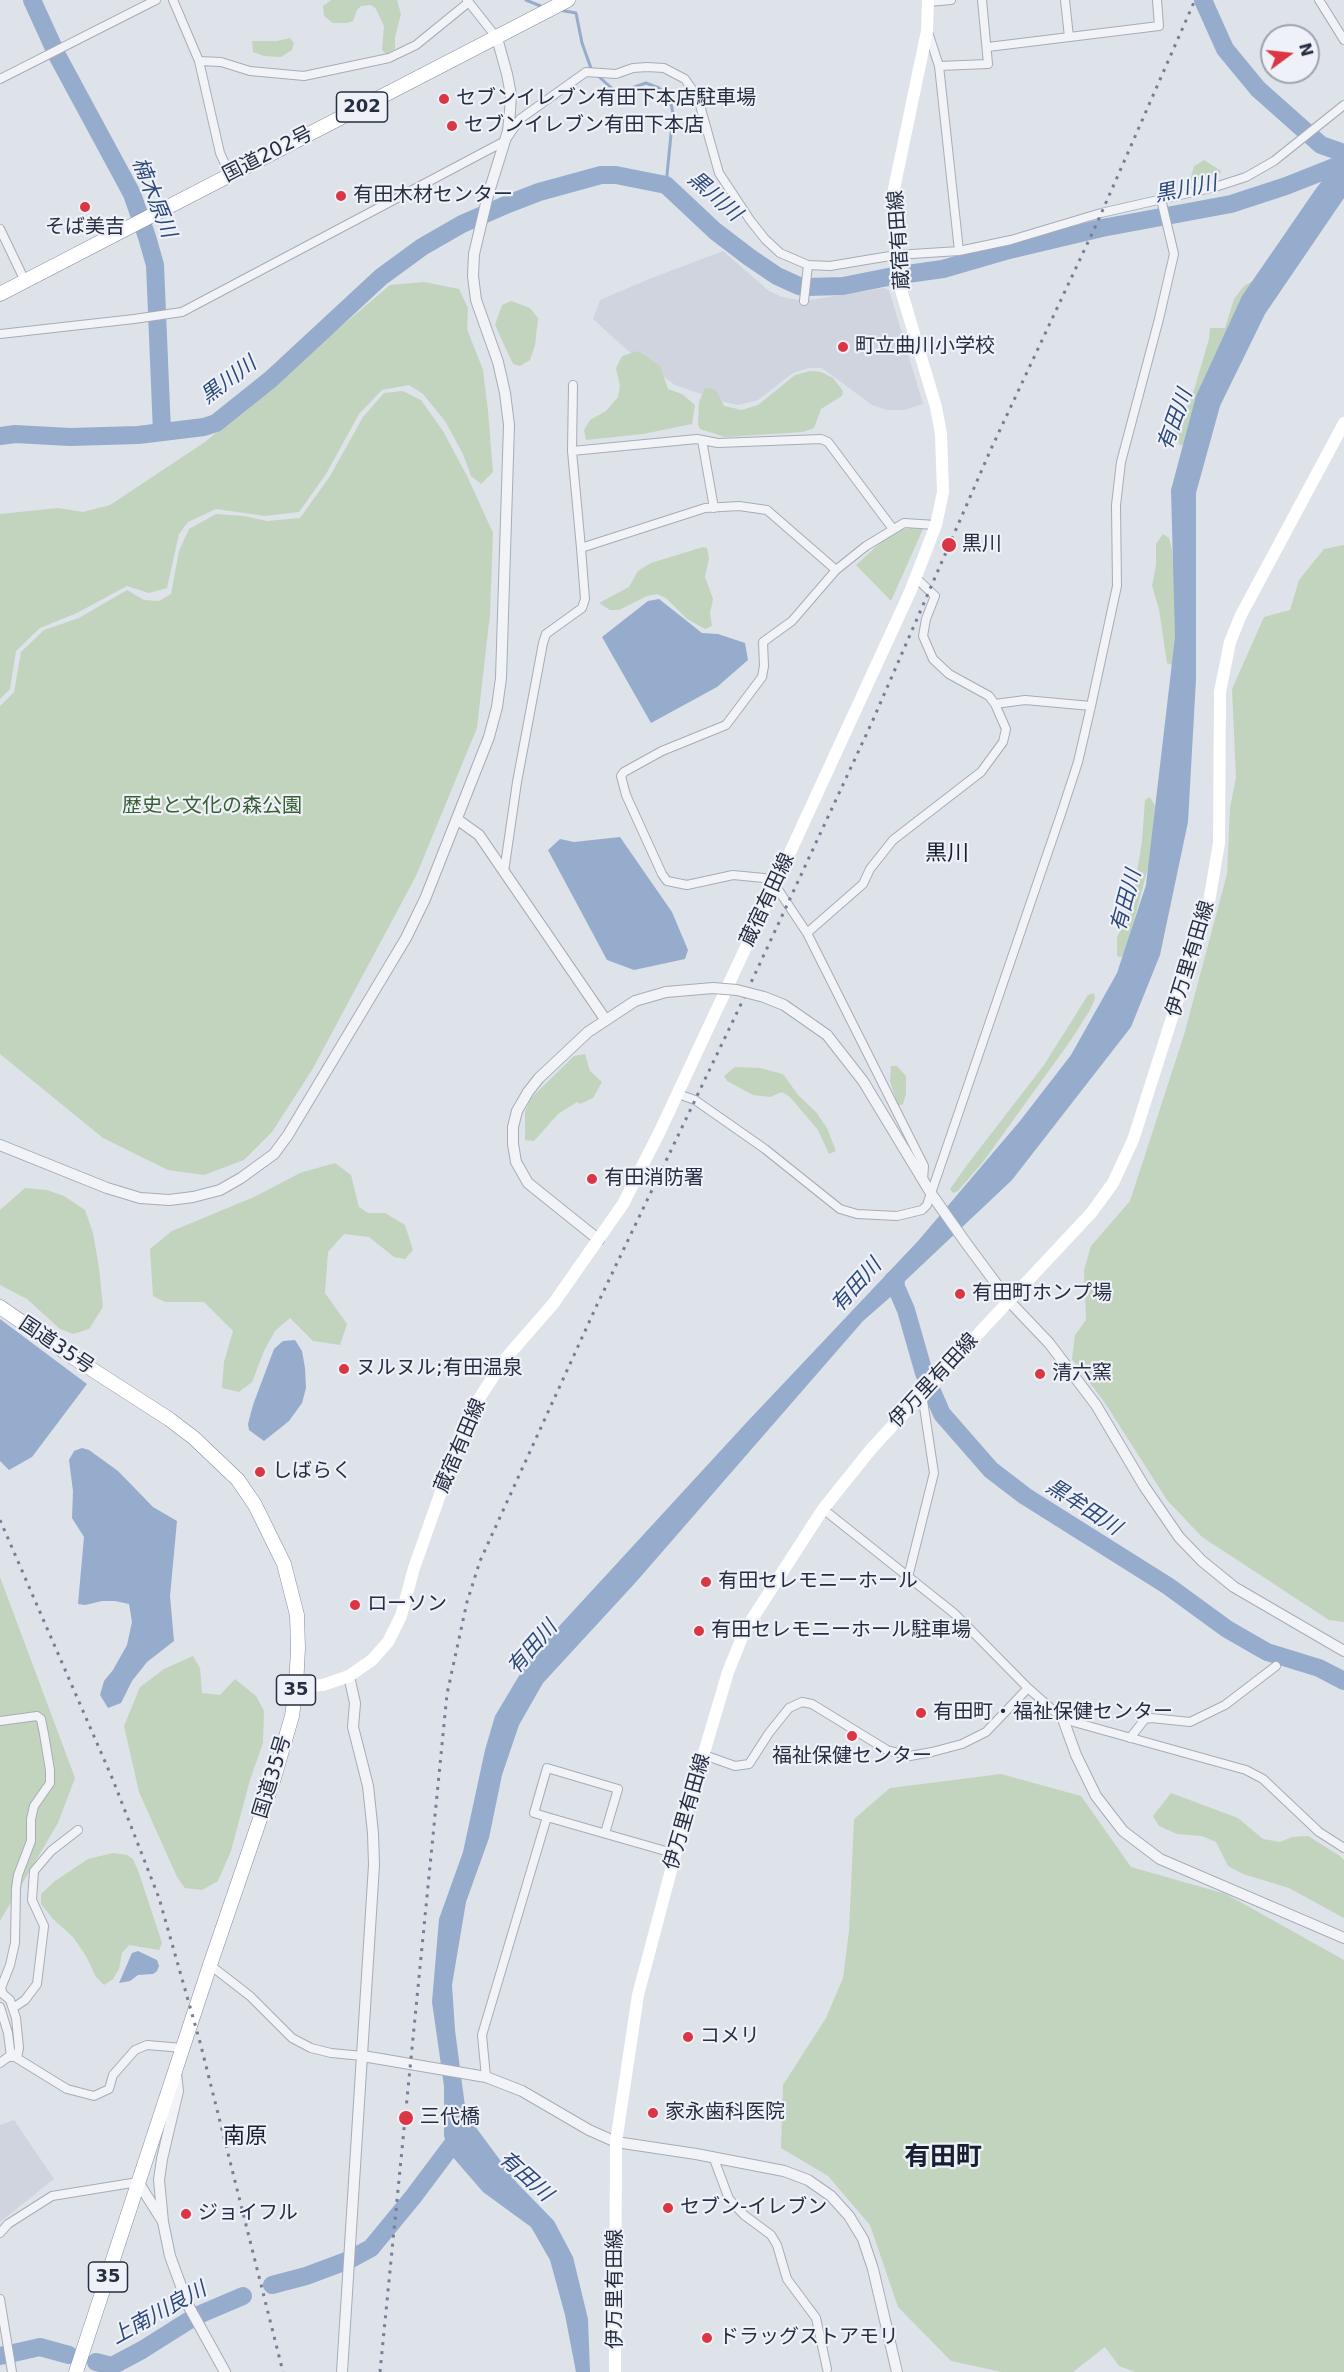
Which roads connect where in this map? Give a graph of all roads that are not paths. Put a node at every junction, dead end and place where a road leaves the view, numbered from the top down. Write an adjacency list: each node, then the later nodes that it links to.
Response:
1 (156, 0): 18 (street)
2 (173, 0): 16 (street)
3 (568, 0): 13 (highway, 国道202号 / 202)
4 (951, 0): 10 (street)
5 (982, 0): 15 (street)
6 (1065, 0): 12 (street)
7 (1157, 0): 12 (street)
8 (1319, 0): 14 (street)
9 (468, 1): 13 (street); 16 (street)
10 (928, 1): 11 (main road, 蔵宿有田線)
11 (927, 31): 17 (street); 25 (main road, 蔵宿有田線)
12 (1069, 37): 15 (street)
13 (497, 38): 20 (street); 21 (highway, 国道202号 / 202)
14 (1344, 40)
15 (988, 47): 17 (street)
16 (199, 61): 21 (street)
17 (939, 66): 24 (street)
18 (0, 79)
19 (1344, 105): 22 (street)
20 (505, 141): 26 (street); 30 (street); 43 (street)
21 (230, 174): 27 (highway, 国道202号 / 202)
22 (1161, 201): 24 (street); 42 (street)
23 (0, 229): 27 (street)
24 (959, 250): 25 (street)
25 (897, 255): 26 (street); 36 (main road, 蔵宿有田線)
26 (808, 265): 29 (street)
27 (25, 281): 28 (highway, 国道202号 / 202)
28 (0, 294)
29 (804, 301)
30 (0, 334)
31 (573, 385): 34 (street)
32 (1344, 423): 53 (main road, 伊万里有田線)
33 (702, 440): 34 (street); 35 (street); 37 (street)
34 (572, 450): 38 (street)
35 (714, 508): 38 (street); 39 (street)
36 (936, 525): 37 (street); 40 (main road, 蔵宿有田線)
37 (893, 529): 39 (street)
38 (581, 548): 44 (street)
39 (836, 570): 45 (street)
40 (915, 577): 41 (street); 45 (main road, 蔵宿有田線)
41 (995, 704): 42 (street); 46 (street)
42 (1091, 706): 51 (street)
43 (458, 820): 44 (street); 49 (street)
44 (504, 872): 47 (street)
45 (775, 885): 46 (street); 48 (main road, 蔵宿有田線)
46 (807, 933): 50 (street)
47 (605, 1019): 50 (street, bridge); 52 (street)
48 (678, 1094): 51 (street); 52 (main road, 蔵宿有田線)
49 (0, 1145)
50 (923, 1180): 51 (street)
51 (932, 1195): 53 (street)
52 (599, 1240): 60 (main road, 蔵宿有田線)
53 (1010, 1301): 55 (main road, 伊万里有田線); 58 (street)
54 (0, 1307): 61 (highway, 国道35号 / 35)
55 (922, 1394): 56 (main road, 伊万里有田線); 57 (street)
56 (823, 1509): 57 (street); 66 (main road, 伊万里有田線)
57 (908, 1577): 62 (street)
58 (1344, 1651)
59 (1276, 1666): 65 (street)
60 (349, 1676): 61 (main road, 蔵宿有田線); 77 (street)
61 (296, 1687): 73 (highway, 国道35号 / 35)
62 (1028, 1688): 63 (street); 66 (street)
63 (1063, 1719): 65 (street); 72 (street)
64 (0, 1721): 75 (street)
65 (1130, 1738): 70 (street)
66 (704, 1755): 71 (main road, 伊万里有田線)
67 (547, 1817): 69 (street); 69 (street); 81 (street)
68 (78, 1830): 75 (street)
69 (605, 1833): 71 (street)
70 (1344, 1848)
71 (676, 1854): 82 (main road, 伊万里有田線)
72 (1344, 1938)
73 (210, 1965): 76 (highway, 国道35号 / 35); 77 (street)
74 (0, 2007): 78 (street)
75 (13, 2008): 78 (street)
76 (183, 2048): 78 (street); 80 (highway, 国道35号 / 35)
77 (363, 2056): 81 (street); 92 (street)
78 (14, 2058): 79 (street)
79 (0, 2063)
80 (176, 2070): 84 (highway, 国道35号 / 35); 85 (street)
81 (486, 2077): 82 (street)
82 (616, 2142): 83 (street); 93 (main road, 伊万里有田線)
83 (714, 2159): 88 (street); 94 (street)
84 (138, 2182): 85 (street); 86 (street); 90 (highway, 35)
85 (163, 2222): 91 (street)
86 (0, 2233)
87 (0, 2299): 89 (street)
88 (827, 2369)
89 (12, 2372)
90 (76, 2372)
91 (225, 2372)
92 (342, 2372)
93 (615, 2372)
94 (897, 2372)

